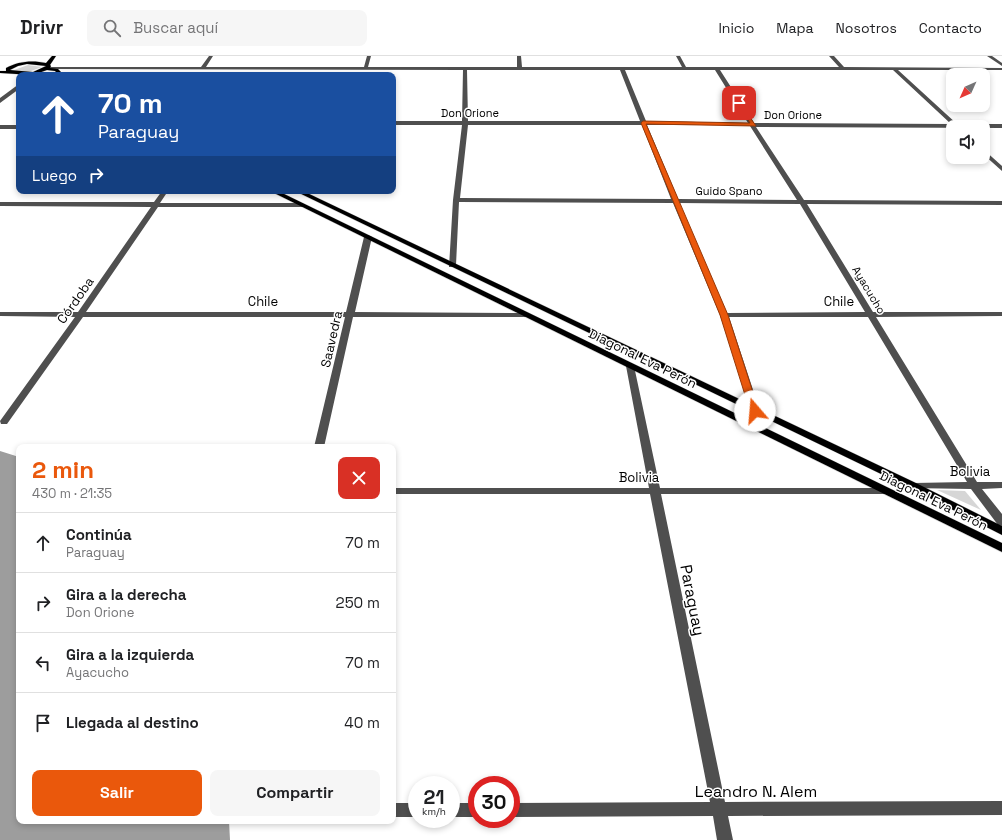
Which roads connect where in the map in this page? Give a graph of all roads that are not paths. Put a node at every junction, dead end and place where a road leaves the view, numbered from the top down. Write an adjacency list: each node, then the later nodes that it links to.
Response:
1 (32, 56): 9 (main road)
2 (54, 56): 12 (main road)
3 (212, 56): 15 (street)
4 (370, 56): 13 (street)
5 (519, 56): 18 (street)
6 (678, 56): 20 (street)
7 (831, 56): 21 (street)
8 (989, 56): 11 (street)
9 (22, 64): 10 (main road); 12 (main road); 30 (main road)
10 (4, 65)
11 (1002, 66)
12 (47, 67): 14 (street); 24 (main road); 27 (main road)
13 (366, 67): 16 (street); 17 (street)
14 (67, 68): 15 (street); 24 (street)
15 (203, 68): 16 (street)
16 (305, 68): 29 (street)
17 (465, 68): 18 (street); 36 (street)
18 (520, 69): 19 (street)
19 (622, 69): 20 (street); 37 (street)
20 (685, 69): 25 (street)
21 (843, 69): 22 (street); 25 (street)
22 (894, 69): 23 (street); 34 (street)
23 (1002, 69)
24 (56, 70): 27 (street); 28 (main road)
25 (717, 70): 38 (street, Ayacucho)
26 (0, 72): 30 (main road)
27 (40, 72)
28 (58, 72)
29 (303, 72)
30 (11, 73): 31 (main road)
31 (16, 74)
32 (16, 88): 33 (street)
33 (0, 101)
34 (949, 120)
35 (396, 123): 36 (street, Don Orione)
36 (464, 123): 37 (street, Don Orione); 49 (street)
37 (643, 123): 38 (street, Don Orione); 50 (street)
38 (754, 125): 39 (street, Don Orione); 51 (street, Ayacucho)
39 (946, 126)
40 (990, 126): 41 (street, Don Orione)
41 (1002, 126)
42 (0, 127): 43 (street)
43 (16, 127)
44 (990, 158): 45 (street)
45 (1002, 169)
46 (163, 194): 54 (street, Córdoba)
47 (279, 194): 55 (main road, Diagonal Eva Perón)
48 (304, 194): 57 (main road, Diagonal Eva Perón)
49 (456, 200): 50 (street, Guido Spano); 57 (street)
50 (675, 202): 51 (street, Guido Spano); 64 (street)
51 (802, 202): 52 (street, Guido Spano); 60 (street, Ayacucho)
52 (1002, 203)
53 (0, 204): 54 (street)
54 (157, 205): 55 (street); 62 (street, Córdoba)
55 (302, 205): 56 (main road, Diagonal Eva Perón)
56 (368, 237): 59 (street, Saavedra); 63 (main road, Diagonal Eva Perón)
57 (452, 265): 66 (main road, Diagonal Eva Perón)
58 (0, 314): 62 (street, Chile)
59 (351, 314): 62 (street, Chile); 63 (street, Chile); 68 (street, Saavedra)
60 (869, 314): 61 (street, Chile); 64 (street, Chile); 69 (street, Ayacucho)
61 (1002, 314)
62 (80, 315): 67 (street, Córdoba)
63 (525, 315): 65 (main road, Diagonal Eva Perón)
64 (724, 315): 66 (street)
65 (630, 366): 73 (street, Paraguay); 74 (main road, Diagonal Eva Perón)
66 (755, 411): 71 (main road, Diagonal Eva Perón)
67 (4, 422)
68 (320, 444)
69 (974, 485): 70 (street, Bolivia); 71 (street, Bolivia); 75 (street, Ayacucho)
70 (1002, 485)
71 (914, 486): 76 (main road, Diagonal Eva Perón)
72 (396, 491): 73 (street, Bolivia)
73 (655, 491): 74 (street, Bolivia); 82 (street, Paraguay)
74 (886, 491): 77 (main road, Diagonal Eva Perón)
75 (1002, 522)
76 (1002, 531)
77 (1002, 548)
78 (1002, 808): 82 (street, Leandro N. Alem)
79 (396, 810): 80 (street)
80 (408, 810)
81 (520, 810): 82 (street, Leandro N. Alem)
82 (719, 810): 83 (street, Paraguay)
83 (725, 840)

